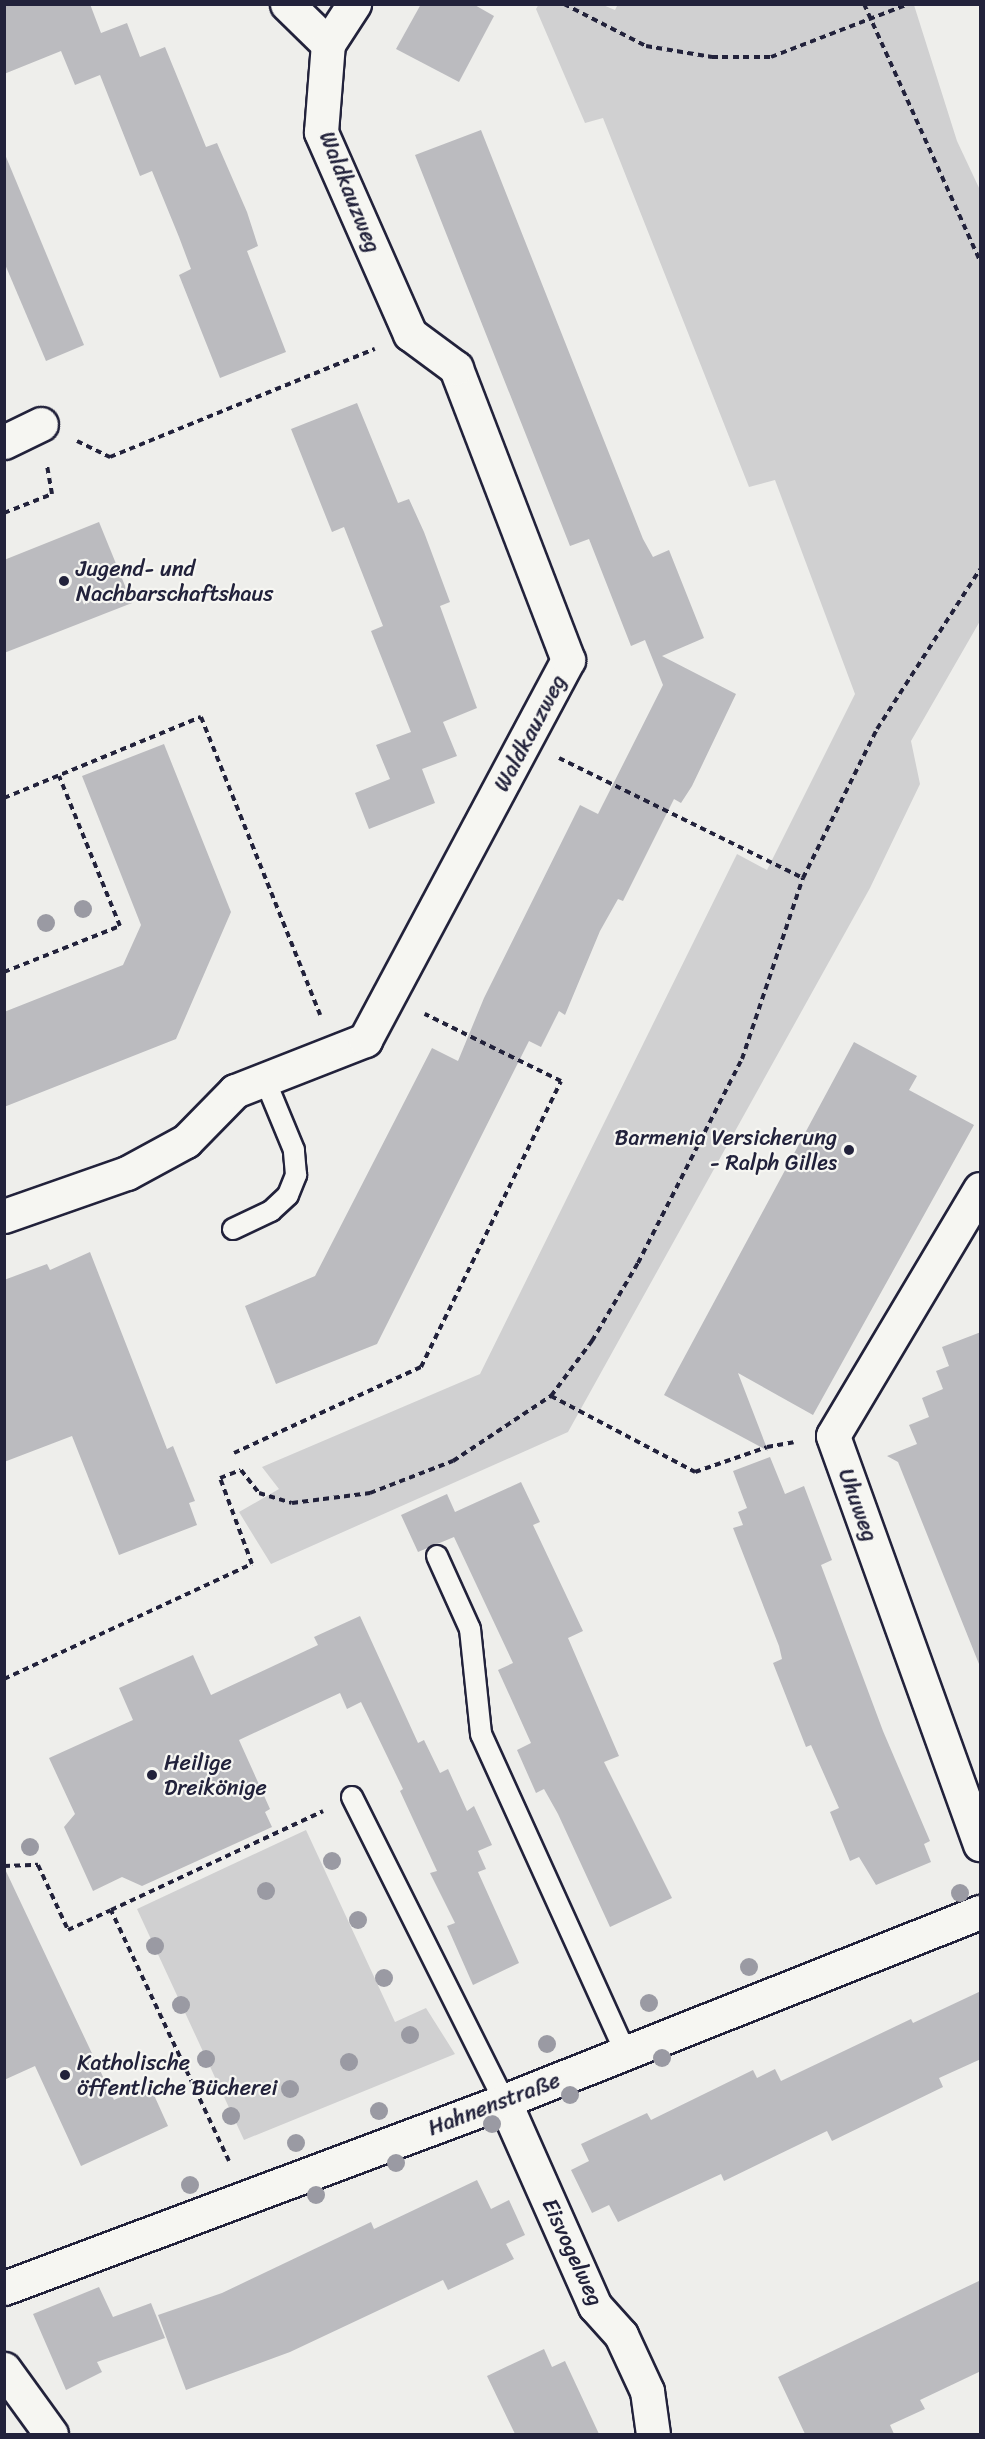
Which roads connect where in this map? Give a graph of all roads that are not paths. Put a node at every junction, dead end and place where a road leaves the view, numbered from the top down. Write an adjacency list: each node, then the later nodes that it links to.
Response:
1 (287, 4): 3 (street)
2 (354, 4): 3 (street, Waldkauzweg)
3 (328, 44): 6 (street, Waldkauzweg)
4 (41, 424): 5 (street)
5 (4, 442)
6 (265, 1080): 8 (street, Waldkauzweg); 9 (lane)
7 (981, 1189): 12 (street, Uhuweg)
8 (4, 1216)
9 (232, 1229)
10 (437, 1556): 14 (lane)
11 (352, 1797): 15 (lane)
12 (981, 1844)
13 (981, 1911): 14 (street, Hahnenstraße)
14 (626, 2053): 15 (street, Hahnenstraße)
15 (504, 2101): 16 (street, Hahnenstraße); 19 (street, Eisvogelweg)
16 (4, 2288)
17 (4, 2369): 18 (street)
18 (51, 2434)
19 (653, 2434)

